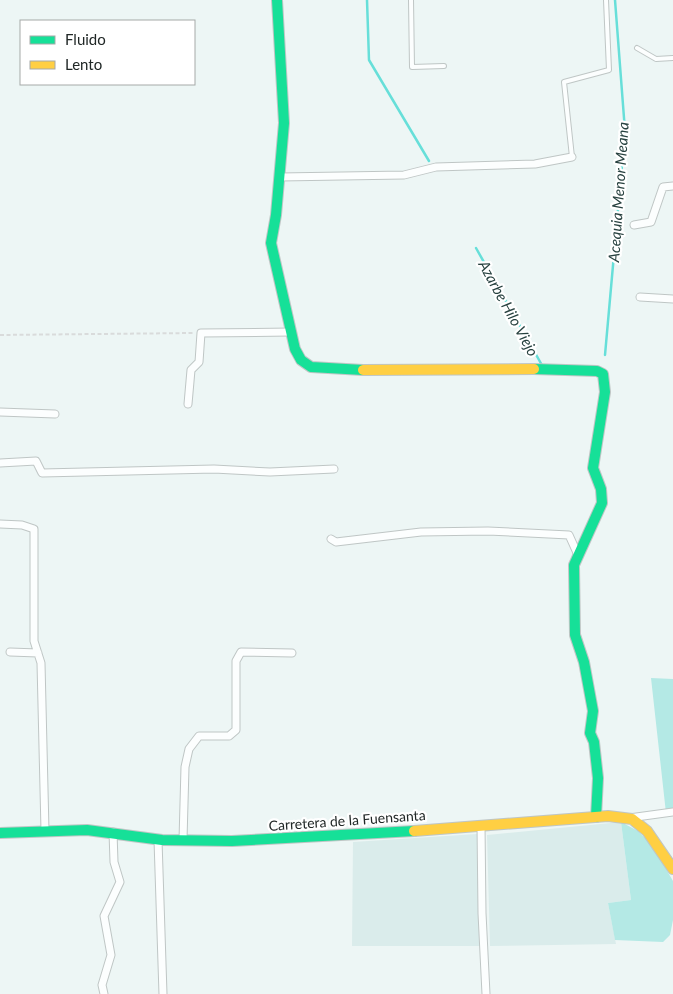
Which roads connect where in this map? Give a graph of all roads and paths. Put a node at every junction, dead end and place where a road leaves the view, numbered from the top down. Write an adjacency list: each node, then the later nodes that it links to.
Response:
1 (278, 0): 8 (street)
2 (411, 0): 6 (lane)
3 (606, 0): 7 (lane)
4 (636, 48): 5 (lane)
5 (673, 58)
6 (444, 66)
7 (572, 157): 8 (street)
8 (280, 178): 13 (street)
9 (673, 186): 10 (street)
10 (634, 225)
11 (640, 297): 12 (street)
12 (673, 299)
13 (291, 332): 14 (street); 23 (street)
14 (201, 333): 15 (path); 16 (street)
15 (0, 335)
16 (188, 404)
17 (0, 412): 18 (street)
18 (55, 414)
19 (0, 463): 20 (street)
20 (334, 469)
21 (0, 524): 25 (street)
22 (331, 539): 23 (street)
23 (578, 555): 28 (street)
24 (10, 652): 25 (street)
25 (38, 653): 31 (street)
26 (292, 653): 35 (street)
27 (673, 812): 29 (street)
28 (596, 817): 29 (street, Carretera de la Fuensanta); 30 (street, Carretera de la Fuensanta)
29 (623, 818): 36 (street, Carretera de la Fuensanta)
30 (481, 824): 35 (street, Carretera de la Fuensanta); 39 (street)
31 (45, 831): 32 (street, Carretera de la Fuensanta); 33 (street, Carretera de la Fuensanta)
32 (114, 832): 34 (street, Carretera de la Fuensanta); 37 (street)
33 (0, 833)
34 (158, 840): 35 (street, Carretera de la Fuensanta); 38 (street)
35 (183, 840)
36 (673, 869)
37 (104, 994)
38 (163, 994)
39 (486, 994)

